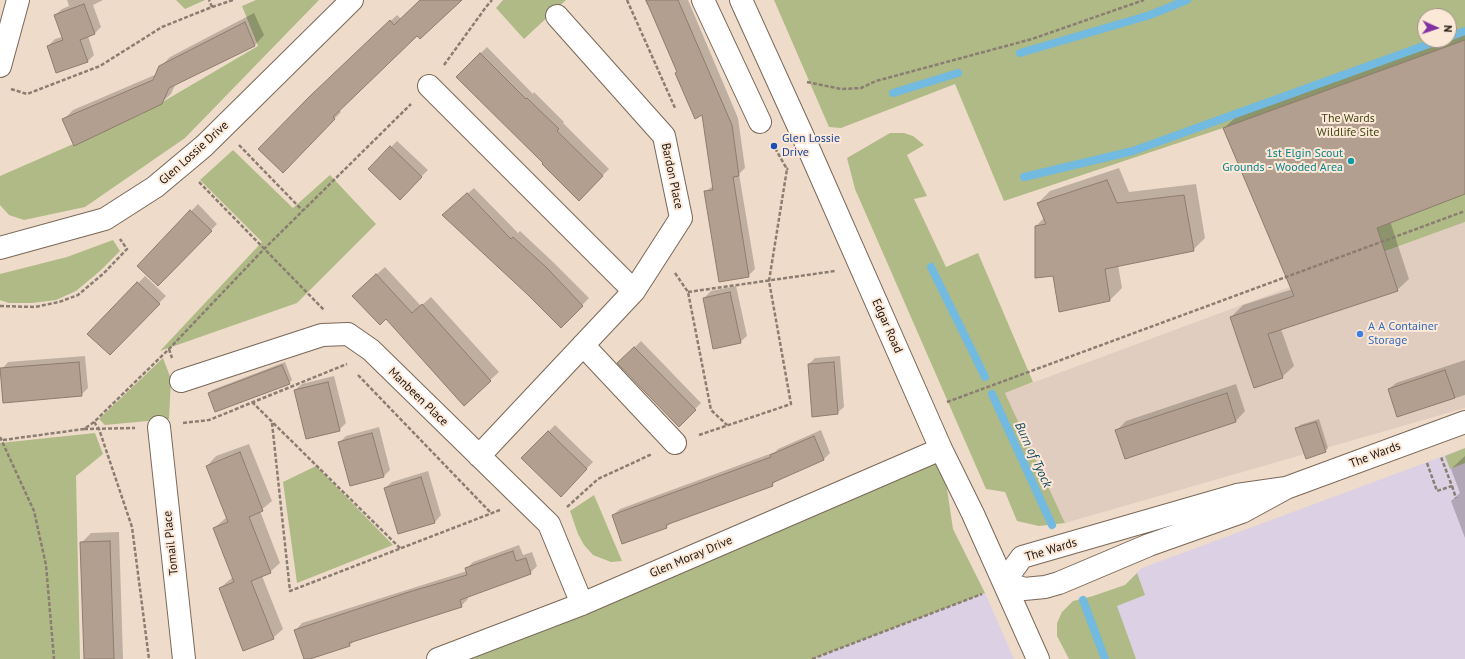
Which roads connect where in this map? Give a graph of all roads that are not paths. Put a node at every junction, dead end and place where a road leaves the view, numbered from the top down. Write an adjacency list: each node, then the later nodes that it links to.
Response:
1 (18, 0): 6 (street)
2 (352, 0): 9 (street, Glen Lossie Drive)
3 (703, 0): 8 (street)
4 (741, 0): 16 (street, Edgar Road)
5 (557, 16): 10 (street, Bardon Place)
6 (0, 66)
7 (429, 86): 10 (street)
8 (760, 122)
9 (0, 248)
10 (634, 291): 11 (street, Bardon Place)
11 (584, 345): 15 (street); 17 (street, Bardon Place)
12 (181, 381): 17 (street, Manbeen Place)
13 (1465, 422): 18 (street, The Wards)
14 (159, 427): 27 (street, Tomail Place)
15 (675, 443)
16 (941, 449): 19 (street, Edgar Road); 23 (street, Glen Moray Drive)
17 (479, 456): 23 (street, Manbeen Place)
18 (1286, 488): 20 (street, The Wards); 22 (street, The Wards)
19 (988, 546): 20 (street); 21 (street, Edgar Road)
20 (1022, 557): 21 (street, The Wards)
21 (1004, 582): 22 (street, The Wards); 24 (street, Edgar Road)
22 (1045, 587): 24 (street)
23 (582, 604): 25 (street, Glen Moray Drive)
24 (1025, 628): 26 (street, Edgar Road)
25 (479, 652): 28 (street, Glen Moray Drive)
26 (1039, 656)
27 (184, 659)
28 (438, 659)

